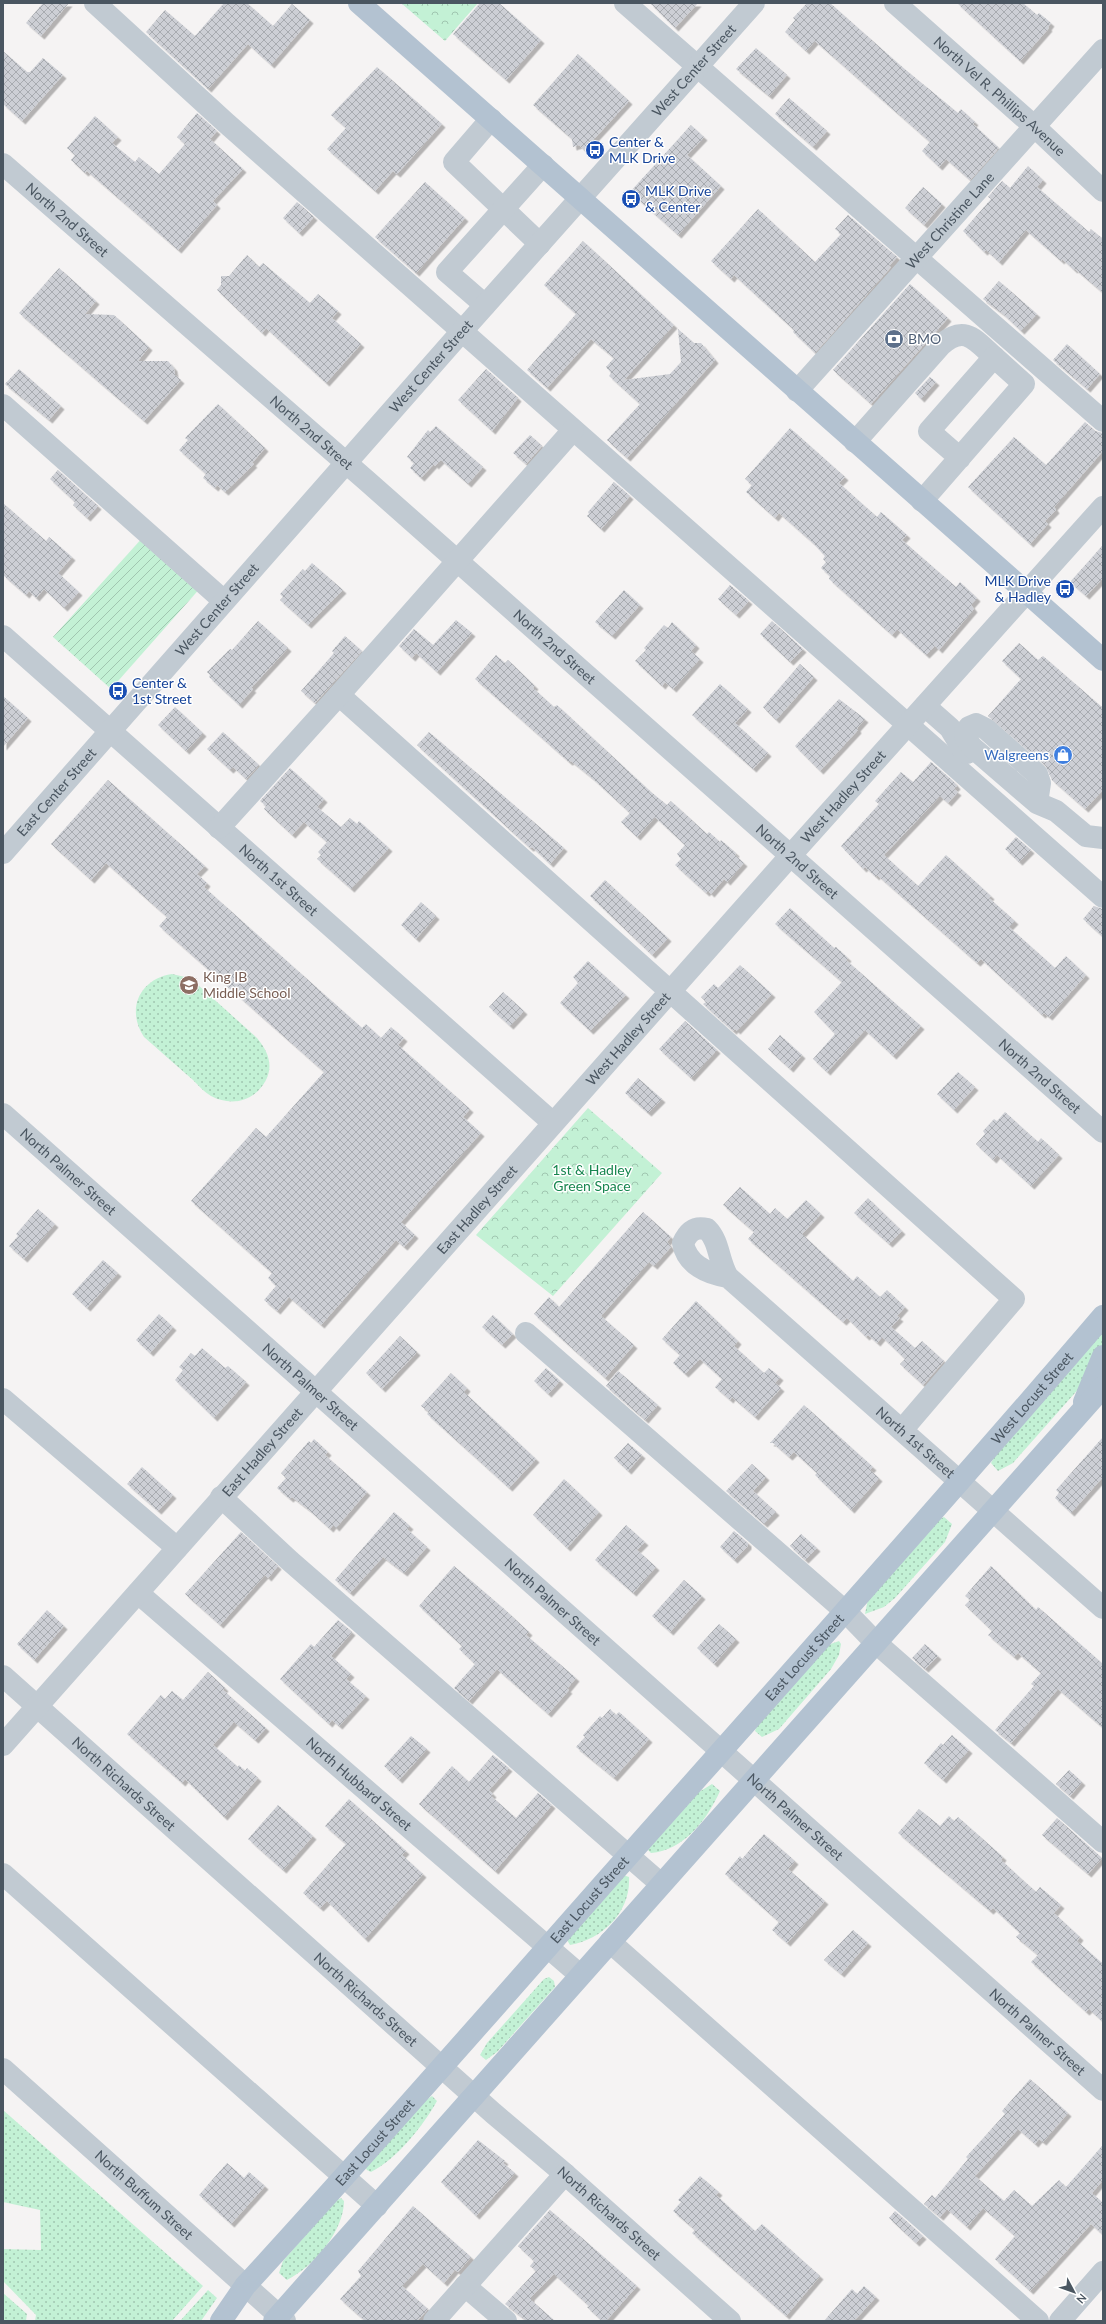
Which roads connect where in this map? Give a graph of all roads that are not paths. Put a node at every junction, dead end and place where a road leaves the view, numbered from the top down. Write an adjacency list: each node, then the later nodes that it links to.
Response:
1 (95, 3): 18 (street)
2 (358, 3): 8 (main road)
3 (625, 3): 7 (street)
4 (754, 3): 7 (street, West Center Street)
5 (895, 3): 9 (street, North Vel R. Phillips Avenue)
6 (1103, 50): 9 (street, West Christine Lane)
7 (698, 66): 13 (street, West Center Street); 16 (street)
8 (491, 119): 11 (main road); 14 (street)
9 (1035, 127): 12 (street, North Vel R. Phillips Avenue); 16 (street, West Christine Lane)
10 (3, 164): 26 (street, North 2nd Street)
11 (543, 165): 13 (main road); 14 (street)
12 (1103, 191)
13 (580, 198): 15 (street, West Center Street); 20 (main road)
14 (504, 209): 15 (street); 17 (street)
15 (540, 244): 17 (street, West Center Street)
16 (918, 259): 20 (street, West Christine Lane); 22 (street)
17 (485, 305): 18 (street, West Center Street)
18 (463, 330): 23 (street); 26 (street, West Center Street)
19 (994, 357): 24 (street); 25 (street); 25 (street)
20 (797, 392): 24 (main road)
21 (3, 405): 31 (street)
22 (1103, 421)
23 (573, 430): 29 (street); 36 (street)
24 (855, 442): 27 (main road)
25 (960, 458): 27 (street)
26 (346, 463): 29 (street, North 2nd Street); 31 (street, West Center Street)
27 (922, 501): 30 (main road)
28 (1103, 507): 30 (street, West Hadley Street)
29 (456, 561): 34 (street); 43 (street, North 2nd Street)
30 (1027, 593): 33 (main road); 35 (street, West Hadley Street)
31 (224, 601): 38 (street, West Center Street)
32 (3, 636): 38 (street, North 1st Street)
33 (1103, 660)
34 (339, 695): 40 (street); 45 (street)
35 (925, 706): 36 (street, West Hadley Street); 37 (street)
36 (909, 724): 43 (street, West Hadley Street); 44 (street)
37 (957, 730): 39 (street); 39 (street)
38 (110, 732): 40 (street, North 1st Street); 42 (street, East Center Street)
39 (1037, 803): 41 (street)
40 (219, 828): 47 (street, North 1st Street)
41 (1103, 838)
42 (3, 853)
43 (791, 855): 45 (street, West Hadley Street); 48 (street, North 2nd Street)
44 (1103, 897)
45 (671, 991): 47 (street, West Hadley Street); 57 (street)
46 (3, 1114): 54 (street, North Palmer Street)
47 (553, 1123): 54 (street, East Hadley Street)
48 (1103, 1132)
49 (728, 1277): 57 (street, North 1st Street)
50 (1103, 1316): 58 (main road, West Locust Street)
51 (526, 1333): 64 (street)
52 (1103, 1356): 56 (main road)
53 (1103, 1387): 56 (main road)
54 (316, 1392): 59 (street, East Hadley Street); 69 (street, North Palmer Street)
55 (3, 1399): 61 (street)
56 (1080, 1412): 60 (main road)
57 (902, 1430): 58 (street, North 1st Street)
58 (961, 1482): 60 (street, North 1st Street); 64 (main road, East Locust Street)
59 (221, 1497): 61 (street, East Hadley Street); 72 (street)
60 (992, 1511): 63 (street, North 1st Street); 65 (main road)
61 (177, 1548): 62 (street, East Hadley Street)
62 (138, 1593): 67 (street, East Hadley Street); 76 (street, North Hubbard Street)
63 (1103, 1608)
64 (846, 1612): 65 (street); 69 (main road, East Locust Street)
65 (875, 1642): 70 (main road); 71 (street)
66 (3, 1676): 67 (street, North Richards Street)
67 (37, 1706): 68 (street, East Hadley Street); 78 (street, North Richards Street)
68 (3, 1744)
69 (721, 1752): 70 (street, North Palmer Street); 72 (main road, East Locust Street)
70 (753, 1780): 74 (main road); 80 (street, North Palmer Street)
71 (1103, 1842)
72 (629, 1855): 74 (street); 76 (main road, East Locust Street)
73 (3, 1874): 83 (street)
74 (661, 1884): 75 (main road)
75 (610, 1942): 77 (main road); 93 (street)
76 (548, 1946): 77 (street, North Hubbard Street); 78 (main road, East Locust Street)
77 (580, 1975): 81 (main road)
78 (443, 2068): 81 (street, North Richards Street); 83 (main road, East Locust Street)
79 (3, 2069): 86 (street, North Buffum Street)
80 (1103, 2090)
81 (474, 2095): 82 (street, North Richards Street); 84 (main road)
82 (565, 2174): 87 (street); 92 (street, North Richards Street)
83 (344, 2178): 84 (street); 86 (main road, East Locust Street)
84 (377, 2206): 88 (main road)
85 (1103, 2272): 94 (street)
86 (246, 2286): 88 (street, North Buffum Street); 89 (main road, East Locust Street)
87 (465, 2286): 90 (street); 91 (street)
88 (279, 2319)
89 (221, 2321)
90 (434, 2321)
91 (506, 2321)
92 (730, 2321)
93 (1038, 2321)
94 (1060, 2321)

